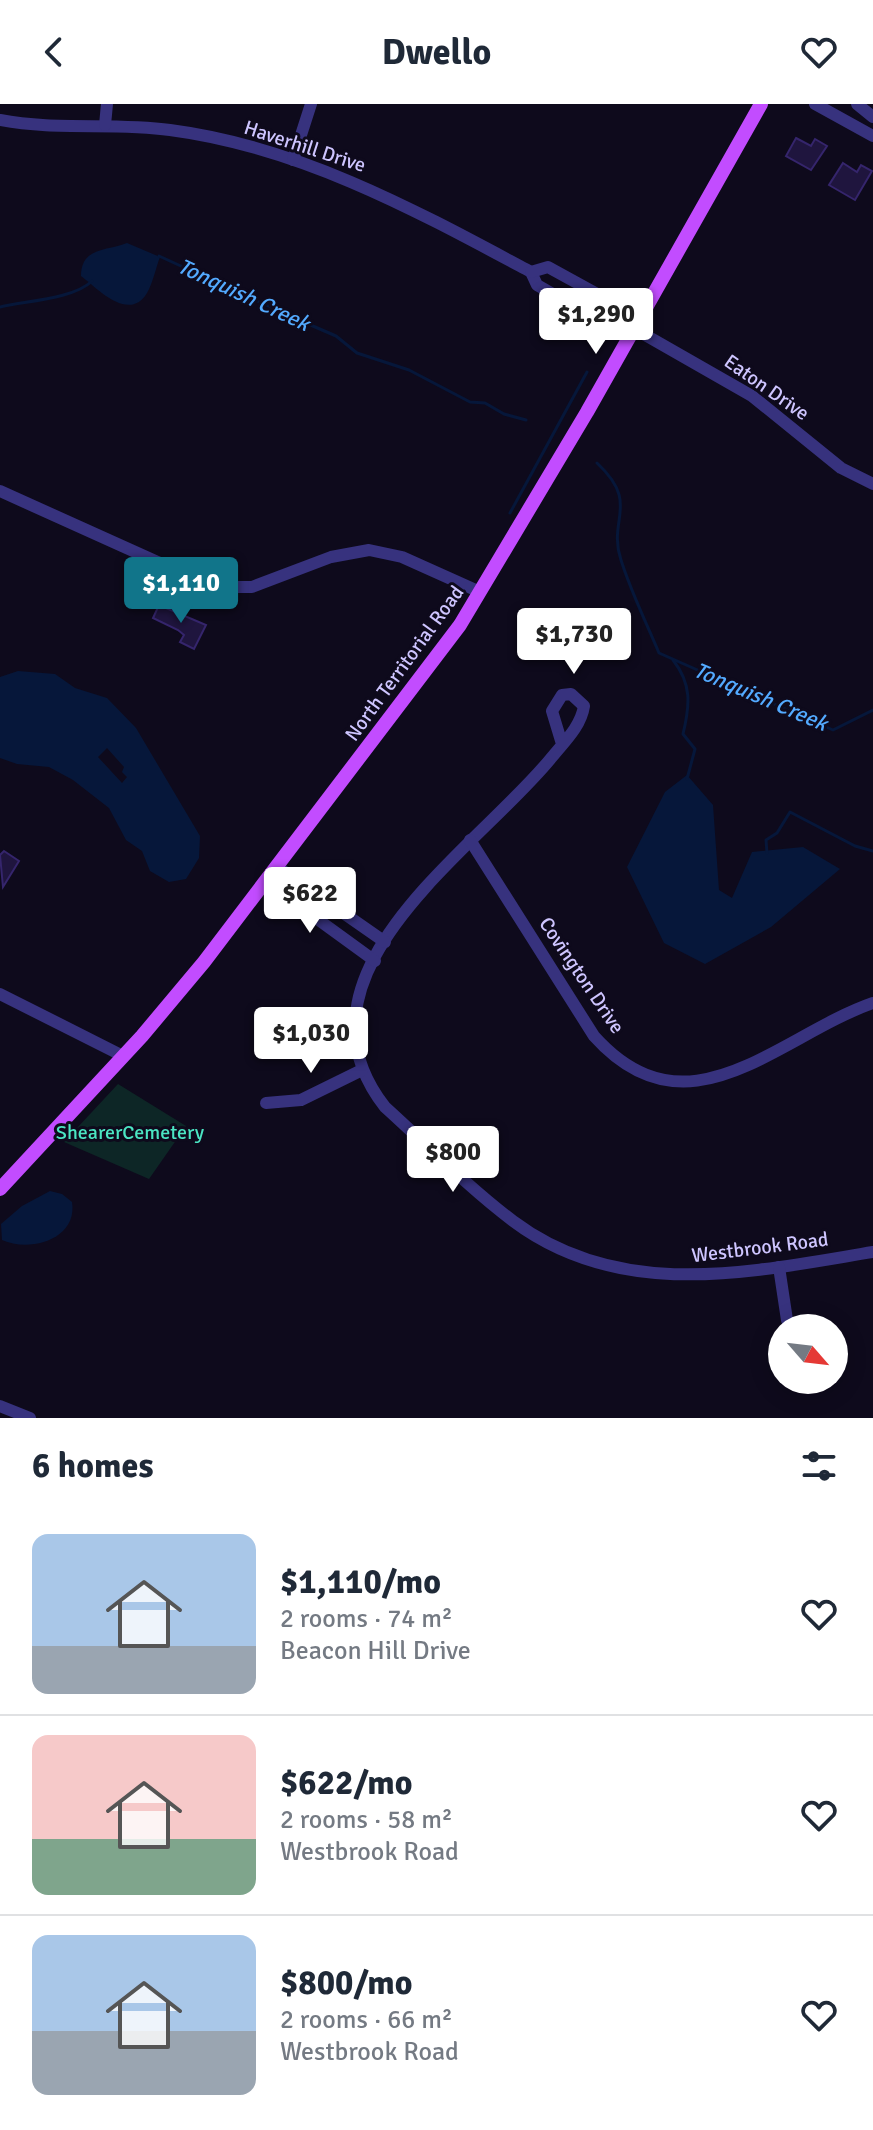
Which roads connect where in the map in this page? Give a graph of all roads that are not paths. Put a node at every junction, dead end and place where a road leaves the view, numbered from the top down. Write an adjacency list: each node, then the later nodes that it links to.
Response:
1 (107, 104): 8 (street)
2 (311, 104): 10 (street)
3 (761, 104): 12 (main road, North Territorial Road)
4 (815, 104): 9 (street)
5 (857, 104): 6 (street)
6 (873, 117)
7 (0, 120): 8 (street, Haverhill Drive)
8 (105, 125): 10 (street, Haverhill Drive)
9 (873, 136)
10 (293, 160): 11 (street, Haverhill Drive)
11 (531, 272): 12 (street, Haverhill Drive); 12 (street, Haverhill Drive)
12 (633, 327): 13 (street, Eaton Drive); 15 (main road, North Territorial Road)
13 (873, 484)
14 (0, 491): 15 (street)
15 (480, 592): 18 (main road, North Territorial Road)
16 (562, 744): 17 (street, Westbrook Road)
17 (470, 840): 20 (street, Westbrook Road); 23 (street, Covington Drive)
18 (276, 866): 19 (main road, North Territorial Road); 20 (street)
19 (265, 881): 21 (street); 24 (main road, North Territorial Road)
20 (385, 942): 21 (street, Westbrook Road)
21 (375, 961): 25 (street, Westbrook Road)
22 (0, 994): 24 (street)
23 (873, 1003)
24 (123, 1056): 27 (main road, North Territorial Road)
25 (362, 1070): 26 (street); 29 (street, Westbrook Road)
26 (266, 1103)
27 (0, 1189)
28 (873, 1252): 29 (street, Westbrook Road)
29 (779, 1267): 30 (street)
30 (786, 1314)
31 (0, 1406): 32 (street)
32 (30, 1418)

